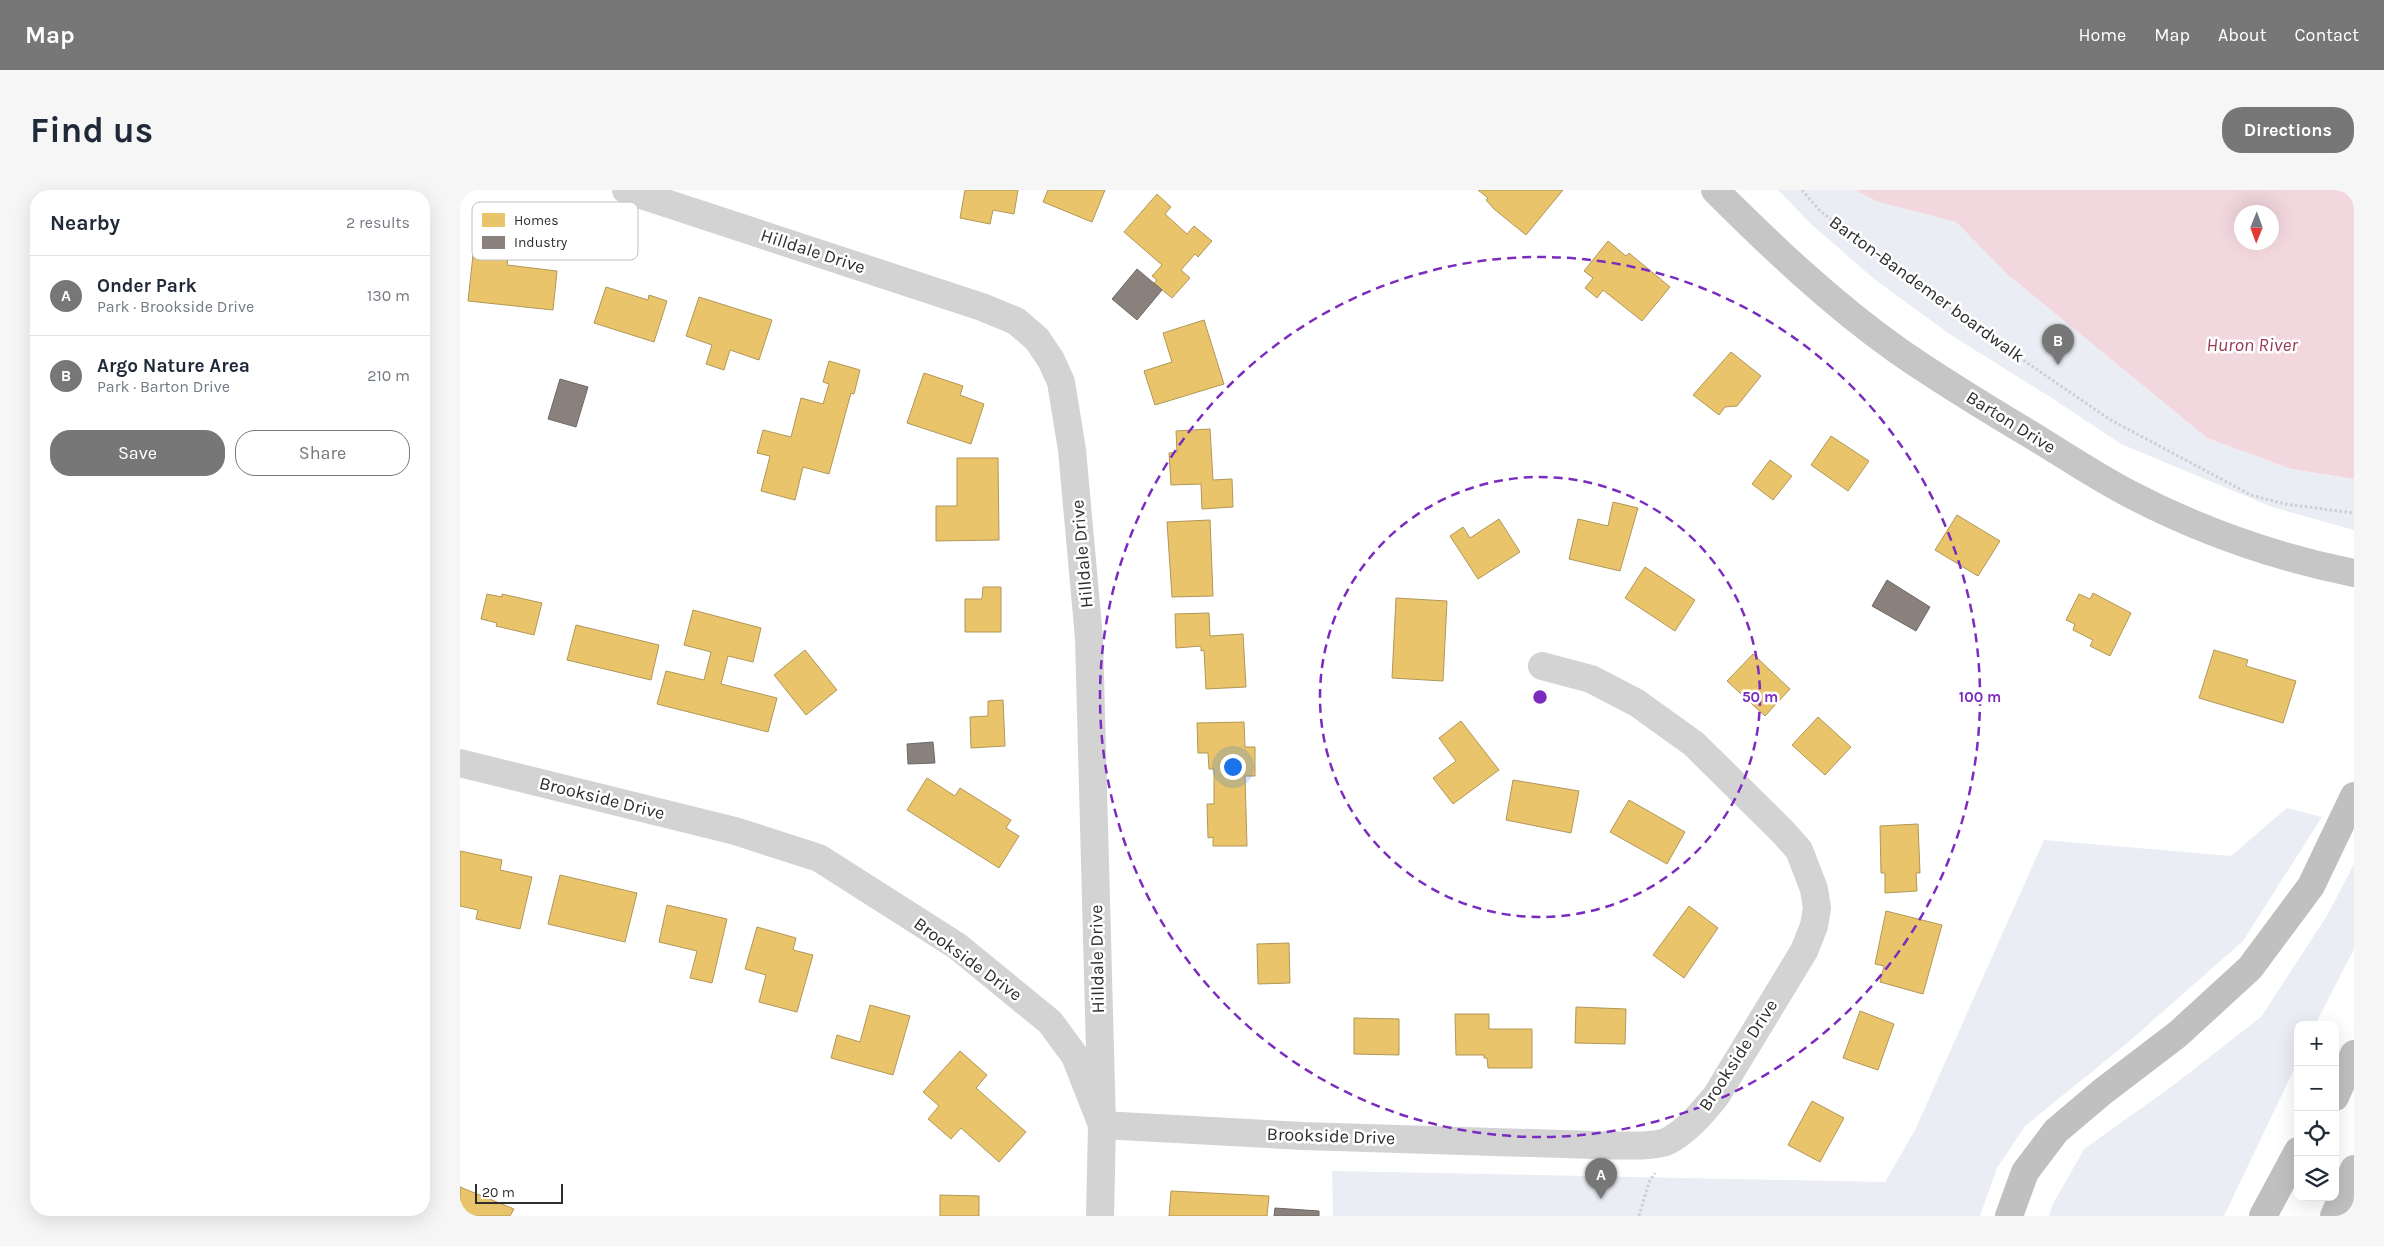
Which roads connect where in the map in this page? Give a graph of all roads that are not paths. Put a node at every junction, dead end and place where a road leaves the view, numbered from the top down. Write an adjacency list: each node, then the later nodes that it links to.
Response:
1 (626, 190): 11 (street, Hilldale Drive)
2 (1715, 190): 3 (main road, Barton Drive)
3 (2354, 573)
4 (1542, 666): 11 (street, Brookside Drive)
5 (460, 763): 11 (street, Brookside Drive)
6 (2354, 796): 16 (highway)
7 (2354, 1045): 9 (highway)
8 (2354, 1054): 10 (highway)
9 (2339, 1073)
10 (2339, 1088)
11 (1102, 1126): 15 (street, Hilldale Drive)
12 (2295, 1156): 17 (highway)
13 (2354, 1169): 19 (highway)
14 (2294, 1193): 18 (highway)
15 (1100, 1216)
16 (2010, 1216)
17 (2263, 1216)
18 (2284, 1216)
19 (2334, 1216)

